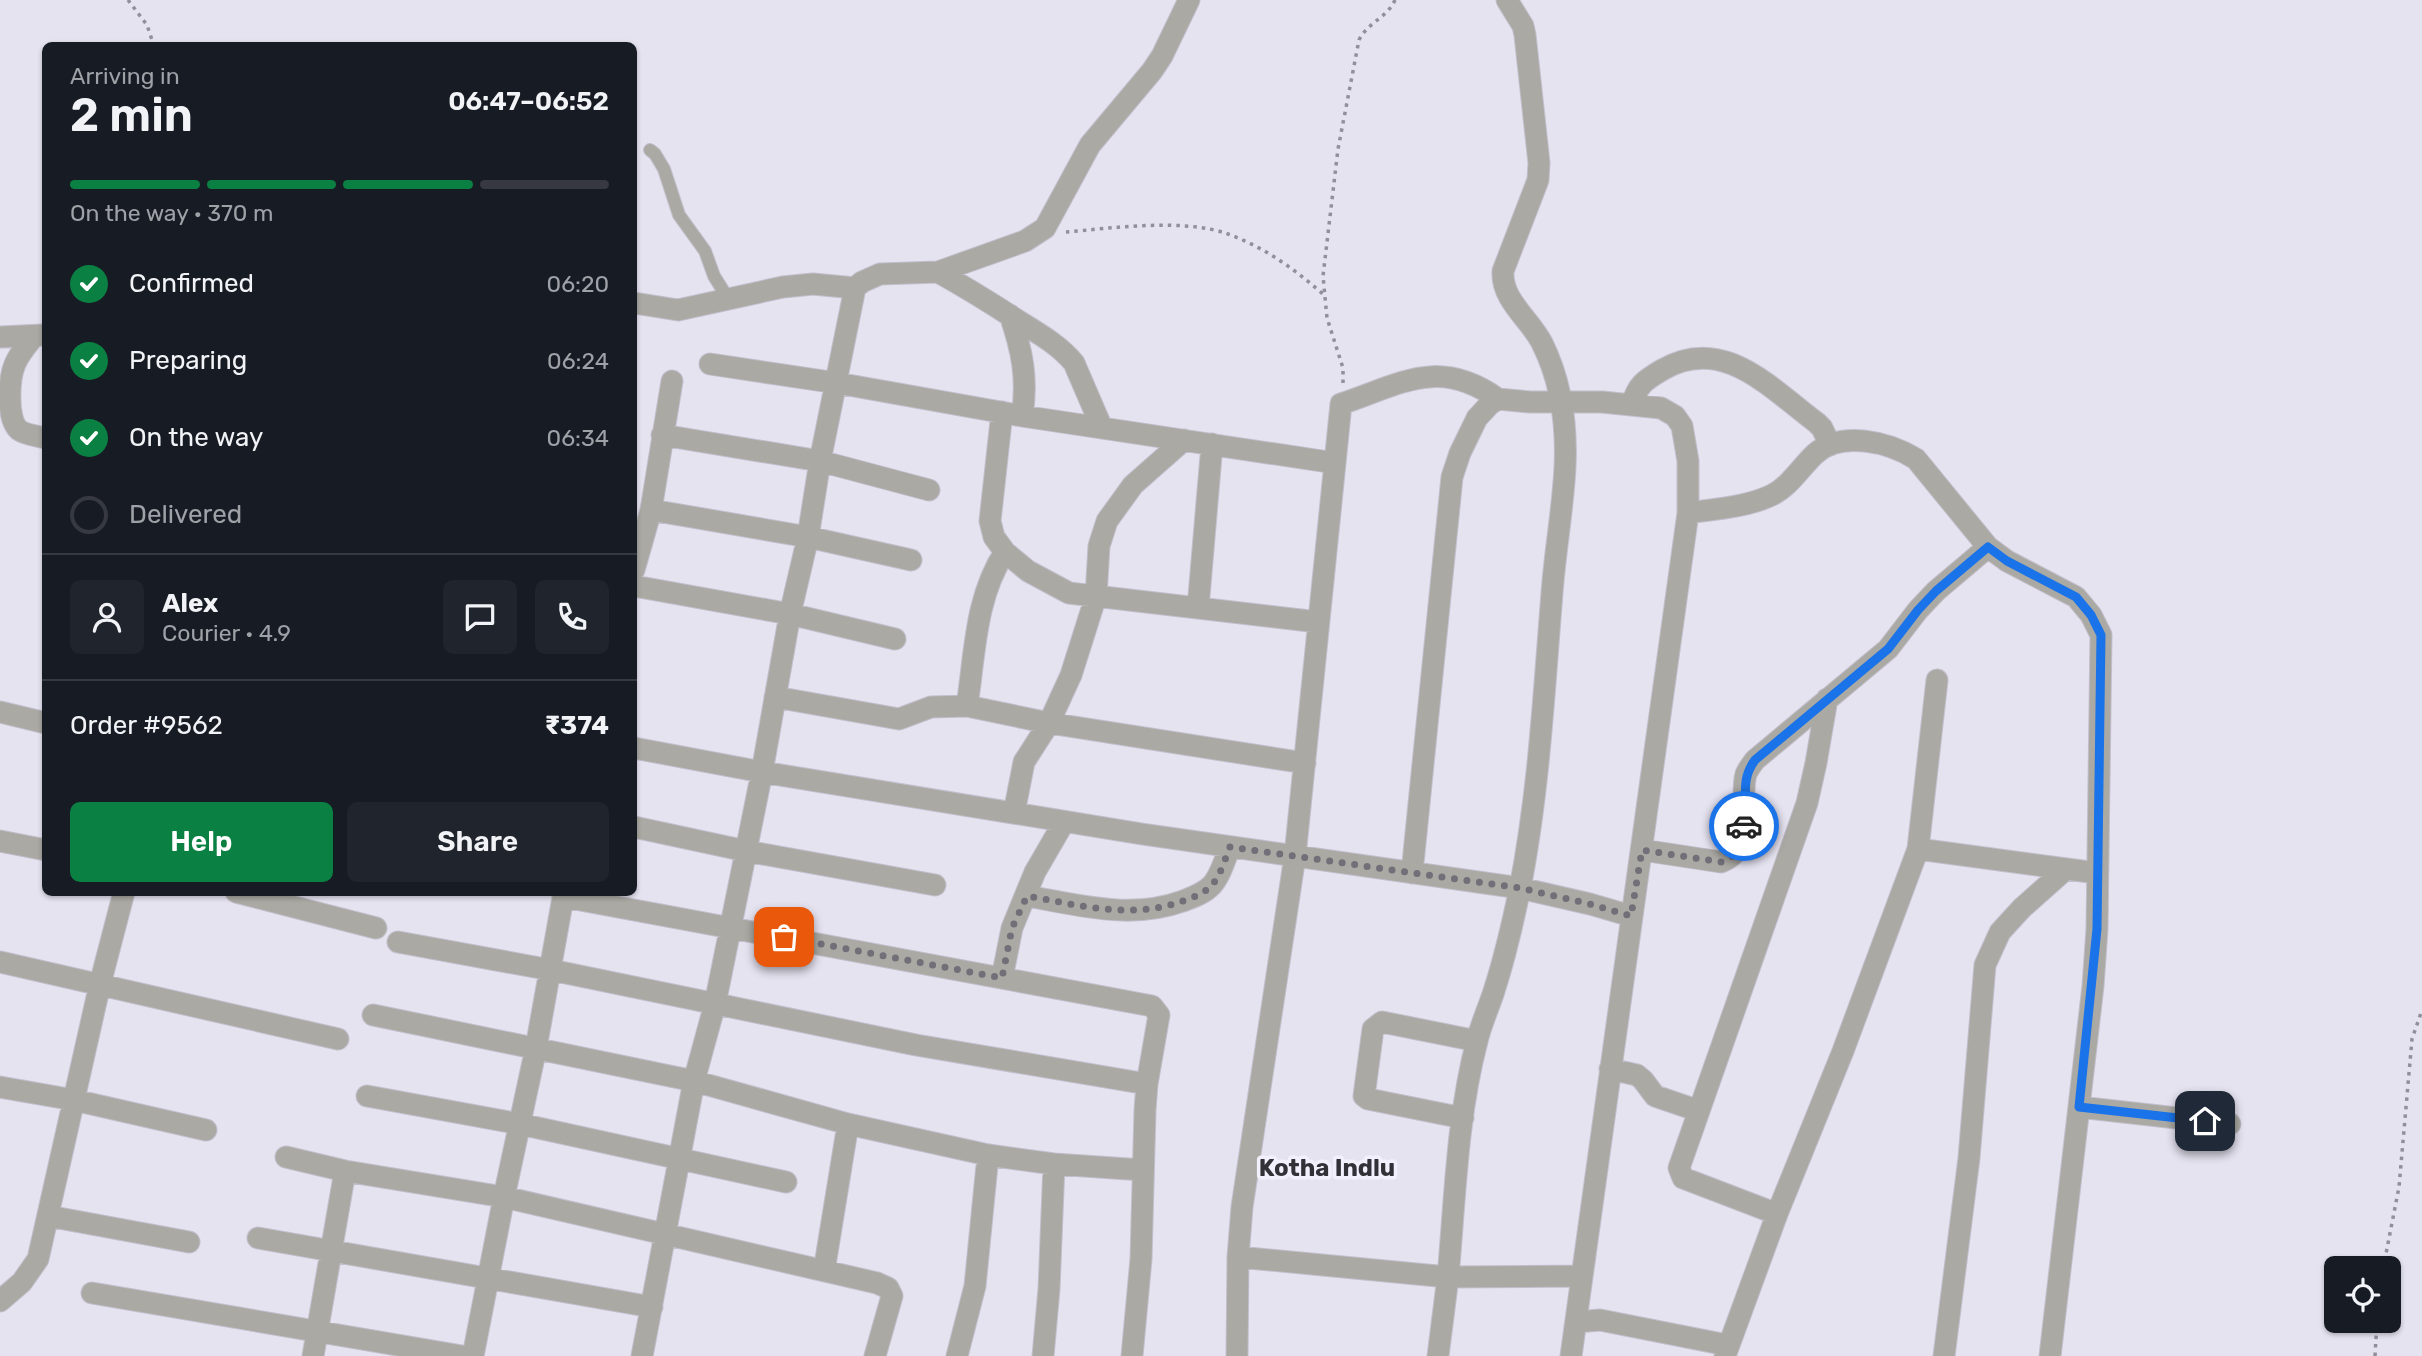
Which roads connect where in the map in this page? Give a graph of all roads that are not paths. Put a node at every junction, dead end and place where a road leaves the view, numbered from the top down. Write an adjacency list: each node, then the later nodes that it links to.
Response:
1 (1189, 0): 4 (street)
2 (1507, 0): 15 (street)
3 (650, 150): 6 (lane)
4 (938, 272): 5 (street); 8 (street)
5 (855, 288): 6 (street); 13 (street)
6 (729, 300): 7 (street)
7 (637, 303)
8 (1010, 315): 17 (street); 18 (street)
9 (40, 336): 10 (street); 20 (street)
10 (0, 337)
11 (709, 364): 13 (street)
12 (672, 381): 19 (street)
13 (837, 383): 17 (street); 24 (street)
14 (1498, 399): 15 (street); 25 (street); 61 (street)
15 (1563, 402): 16 (street); 64 (street)
16 (1632, 405): 23 (street); 28 (street)
17 (1012, 414): 18 (street); 31 (street)
18 (1102, 428): 21 (street)
19 (662, 435): 24 (street); 27 (street)
20 (42, 437)
21 (1184, 440): 22 (street); 35 (street)
22 (1212, 444): 25 (street); 36 (street)
23 (1830, 444): 28 (street); 30 (street)
24 (820, 461): 26 (street); 29 (street)
25 (1335, 463): 38 (street)
26 (929, 490)
27 (650, 510): 29 (street); 32 (street)
28 (1688, 513): 57 (street)
29 (808, 537): 33 (street); 37 (street)
30 (1988, 547): 42 (street); 62 (street)
31 (1004, 552): 35 (street); 43 (street)
32 (637, 559)
33 (911, 560)
34 (637, 587): 37 (street)
35 (1096, 596): 36 (street); 46 (street)
36 (1198, 608): 38 (street)
37 (790, 614): 39 (street); 41 (street)
38 (1318, 622): 48 (street)
39 (895, 639)
40 (1937, 680): 56 (street)
41 (775, 696): 43 (street); 49 (street)
42 (1827, 699): 57 (street); 90 (street)
43 (967, 706): 46 (street)
44 (0, 712): 45 (street)
45 (42, 722)
46 (1049, 723): 48 (street); 50 (street)
47 (637, 749): 49 (street)
48 (1305, 763): 59 (street)
49 (762, 772): 50 (street); 58 (street)
50 (1014, 813): 51 (street)
51 (1064, 822): 54 (street); 69 (street)
52 (637, 828): 58 (street)
53 (0, 841): 55 (street)
54 (1230, 847): 59 (street); 69 (street)
55 (42, 849)
56 (1917, 849): 60 (street); 104 (street)
57 (1642, 850): 70 (street)
58 (746, 851): 63 (street); 71 (street)
59 (1295, 856): 61 (street); 110 (street)
60 (2066, 869): 62 (street); 132 (street)
61 (1412, 873): 64 (street)
62 (2097, 873): 89 (street)
63 (935, 885)
64 (1520, 888): 70 (street); 81 (street)
65 (123, 896): 77 (street)
66 (252, 896): 72 (street)
67 (564, 896): 75 (street)
68 (569, 896): 71 (street)
69 (1027, 896): 76 (street)
70 (1631, 916): 83 (street)
71 (729, 927): 76 (street); 78 (street)
72 (376, 928)
73 (398, 942): 75 (street)
74 (0, 961): 77 (street)
75 (551, 970): 78 (street); 82 (street)
76 (1002, 978): 85 (street)
77 (100, 984): 80 (street); 88 (street)
78 (715, 1004): 84 (street); 85 (street)
79 (373, 1014): 82 (street)
80 (338, 1040)
81 (1477, 1041): 91 (street); 91 (street)
82 (536, 1048): 84 (street); 92 (street)
83 (1610, 1069): 90 (street); 112 (street)
84 (694, 1081): 93 (street); 98 (street)
85 (1147, 1084): 100 (street)
86 (0, 1087): 88 (street)
87 (366, 1096): 92 (street)
88 (74, 1100): 95 (street); 105 (street)
89 (2079, 1107): 94 (street); 133 (street)
90 (1699, 1111): 104 (street)
91 (1463, 1118): 113 (street)
92 (520, 1124): 98 (street); 103 (street)
93 (848, 1124): 96 (street); 111 (street)
94 (2230, 1124)
95 (206, 1129)
96 (988, 1154): 99 (street); 126 (street)
97 (286, 1157): 101 (street)
98 (680, 1157): 102 (street); 106 (street)
99 (1054, 1164): 100 (street); 127 (street)
100 (1143, 1170): 128 (street)
101 (345, 1171): 103 (street); 109 (street)
102 (786, 1182)
103 (504, 1197): 106 (street); 114 (street)
104 (1777, 1214): 120 (street)
105 (48, 1216): 108 (street); 116 (street)
106 (664, 1235): 111 (street); 117 (street)
107 (258, 1238): 109 (street)
108 (189, 1242)
109 (332, 1251): 114 (street); 119 (street)
110 (1238, 1257): 113 (street); 129 (street)
111 (824, 1271): 125 (street)
112 (1582, 1276): 113 (street); 118 (street)
113 (1448, 1277): 130 (street)
114 (488, 1280): 117 (street); 123 (street)
115 (92, 1293): 119 (street)
116 (0, 1301)
117 (652, 1307): 124 (street)
118 (1576, 1322): 120 (street); 131 (street)
119 (318, 1333): 121 (street); 122 (street)
120 (1726, 1351)
121 (313, 1356)
122 (462, 1356)
123 (473, 1356)
124 (642, 1356)
125 (875, 1356)
126 (957, 1356)
127 (1043, 1356)
128 (1132, 1356)
129 (1237, 1356)
130 (1438, 1356)
131 (1571, 1356)
132 (1944, 1356)
133 (2050, 1356)

